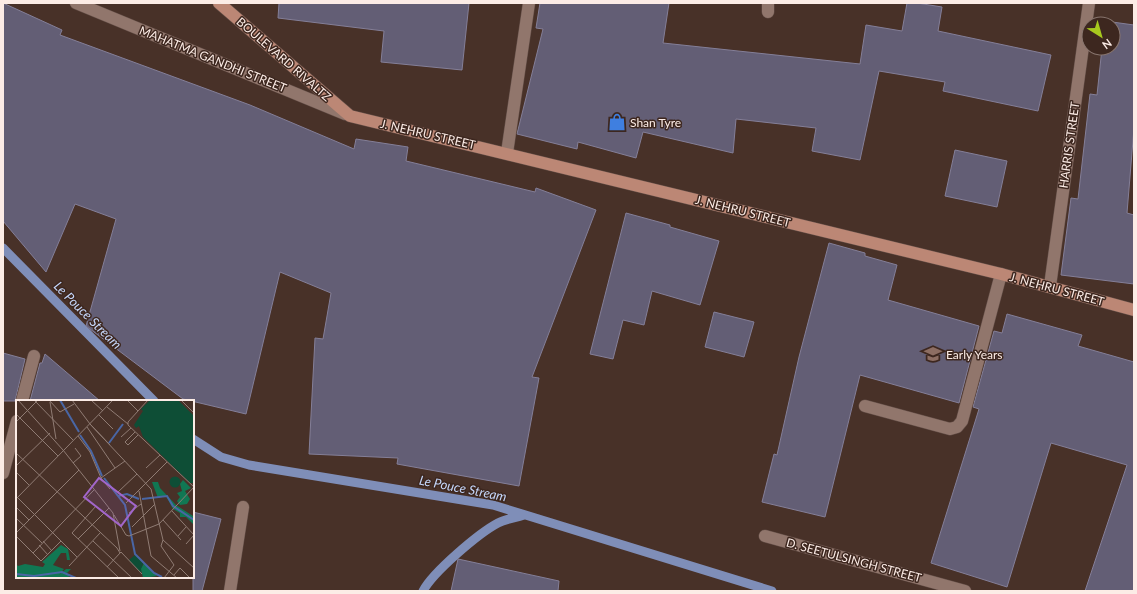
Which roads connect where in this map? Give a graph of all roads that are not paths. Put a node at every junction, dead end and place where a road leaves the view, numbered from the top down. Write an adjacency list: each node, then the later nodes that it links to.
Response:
1 (76, 3): 5 (street, MAHATMA GANDHI STREET)
2 (219, 3): 5 (main road, BOULEVARD RIVALTZ)
3 (529, 3): 6 (street)
4 (1089, 3): 8 (street, HARRIS STREET)
5 (350, 116): 6 (main road, J. NEHRU STREET)
6 (507, 153): 7 (main road, J. NEHRU STREET)
7 (1001, 274): 8 (main road, J. NEHRU STREET); 12 (street)
8 (1050, 286): 9 (main road, J. NEHRU STREET)
9 (1134, 310)
10 (34, 356): 11 (street)
11 (22, 400)
12 (866, 406)
13 (16, 425): 14 (street)
14 (3, 473)
15 (243, 507): 17 (street)
16 (765, 536): 18 (street, D. SEETULSINGH STREET)
17 (230, 591)
18 (965, 591)

